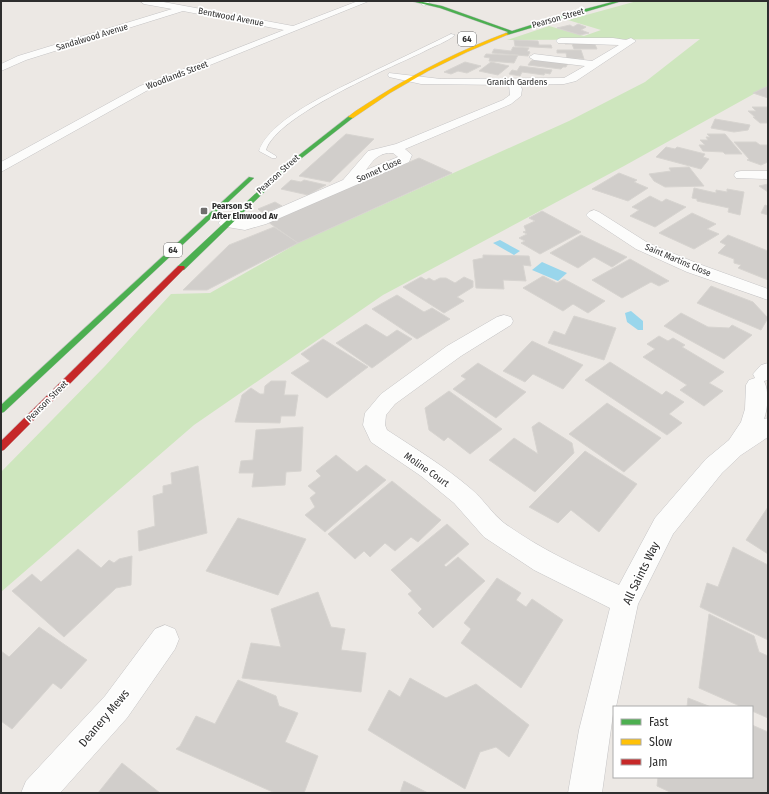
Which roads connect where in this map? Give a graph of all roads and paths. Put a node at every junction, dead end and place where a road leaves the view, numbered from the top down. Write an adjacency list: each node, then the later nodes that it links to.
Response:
1 (144, 1): 7 (street, Bentwood Avenue)
2 (364, 1): 9 (street, Woodlands Street)
3 (413, 1): 6 (main road)
4 (593, 1): 8 (main road, Pearson Street / 64)
5 (620, 1): 10 (main road, Pearson Street / 64)
6 (427, 2): 8 (main road); 8 (main road)
7 (184, 8): 9 (street, Bentwood Avenue); 16 (street, Sandalwood Avenue)
8 (509, 23): 10 (main road); 11 (main road, Pearson Street / 64)
9 (294, 29): 23 (street, Woodlands Street)
10 (515, 31): 17 (main road, Pearson Street / 64)
11 (487, 32)
12 (453, 35): 21 (lane)
13 (561, 41): 15 (street, Granich Gardens)
14 (534, 57): 15 (street)
15 (593, 65): 19 (street, Granich Gardens)
16 (1, 68)
17 (408, 74): 18 (street, Granich Gardens); 19 (street, Granich Gardens); 29 (main road, Pearson Street / 64)
18 (390, 77)
19 (513, 82): 20 (street)
20 (401, 150): 22 (street, Sonnet Close); 24 (street, Sonnet Close)
21 (277, 155): 34 (main road, Pearson Street / 64)
22 (362, 164): 24 (street); 27 (street, Sonnet Close)
23 (1, 168)
24 (384, 168): 27 (street, Sonnet Close)
25 (741, 175): 26 (street)
26 (768, 175)
27 (347, 184): 29 (street, Sonnet Close)
28 (594, 215): 30 (street, Saint Martins Close)
29 (226, 223): 36 (main road, Pearson Street / 64)
30 (768, 295)
31 (504, 321): 38 (street, Moline Court)
32 (764, 375): 33 (street); 37 (street)
33 (768, 403)
34 (1, 410)
35 (768, 426): 37 (street)
36 (1, 447)
37 (733, 449): 38 (street, All Saints Way)
38 (625, 602): 41 (street, All Saints Way)
39 (165, 639): 40 (street, Deanery Mews)
40 (38, 793)
41 (584, 793)

